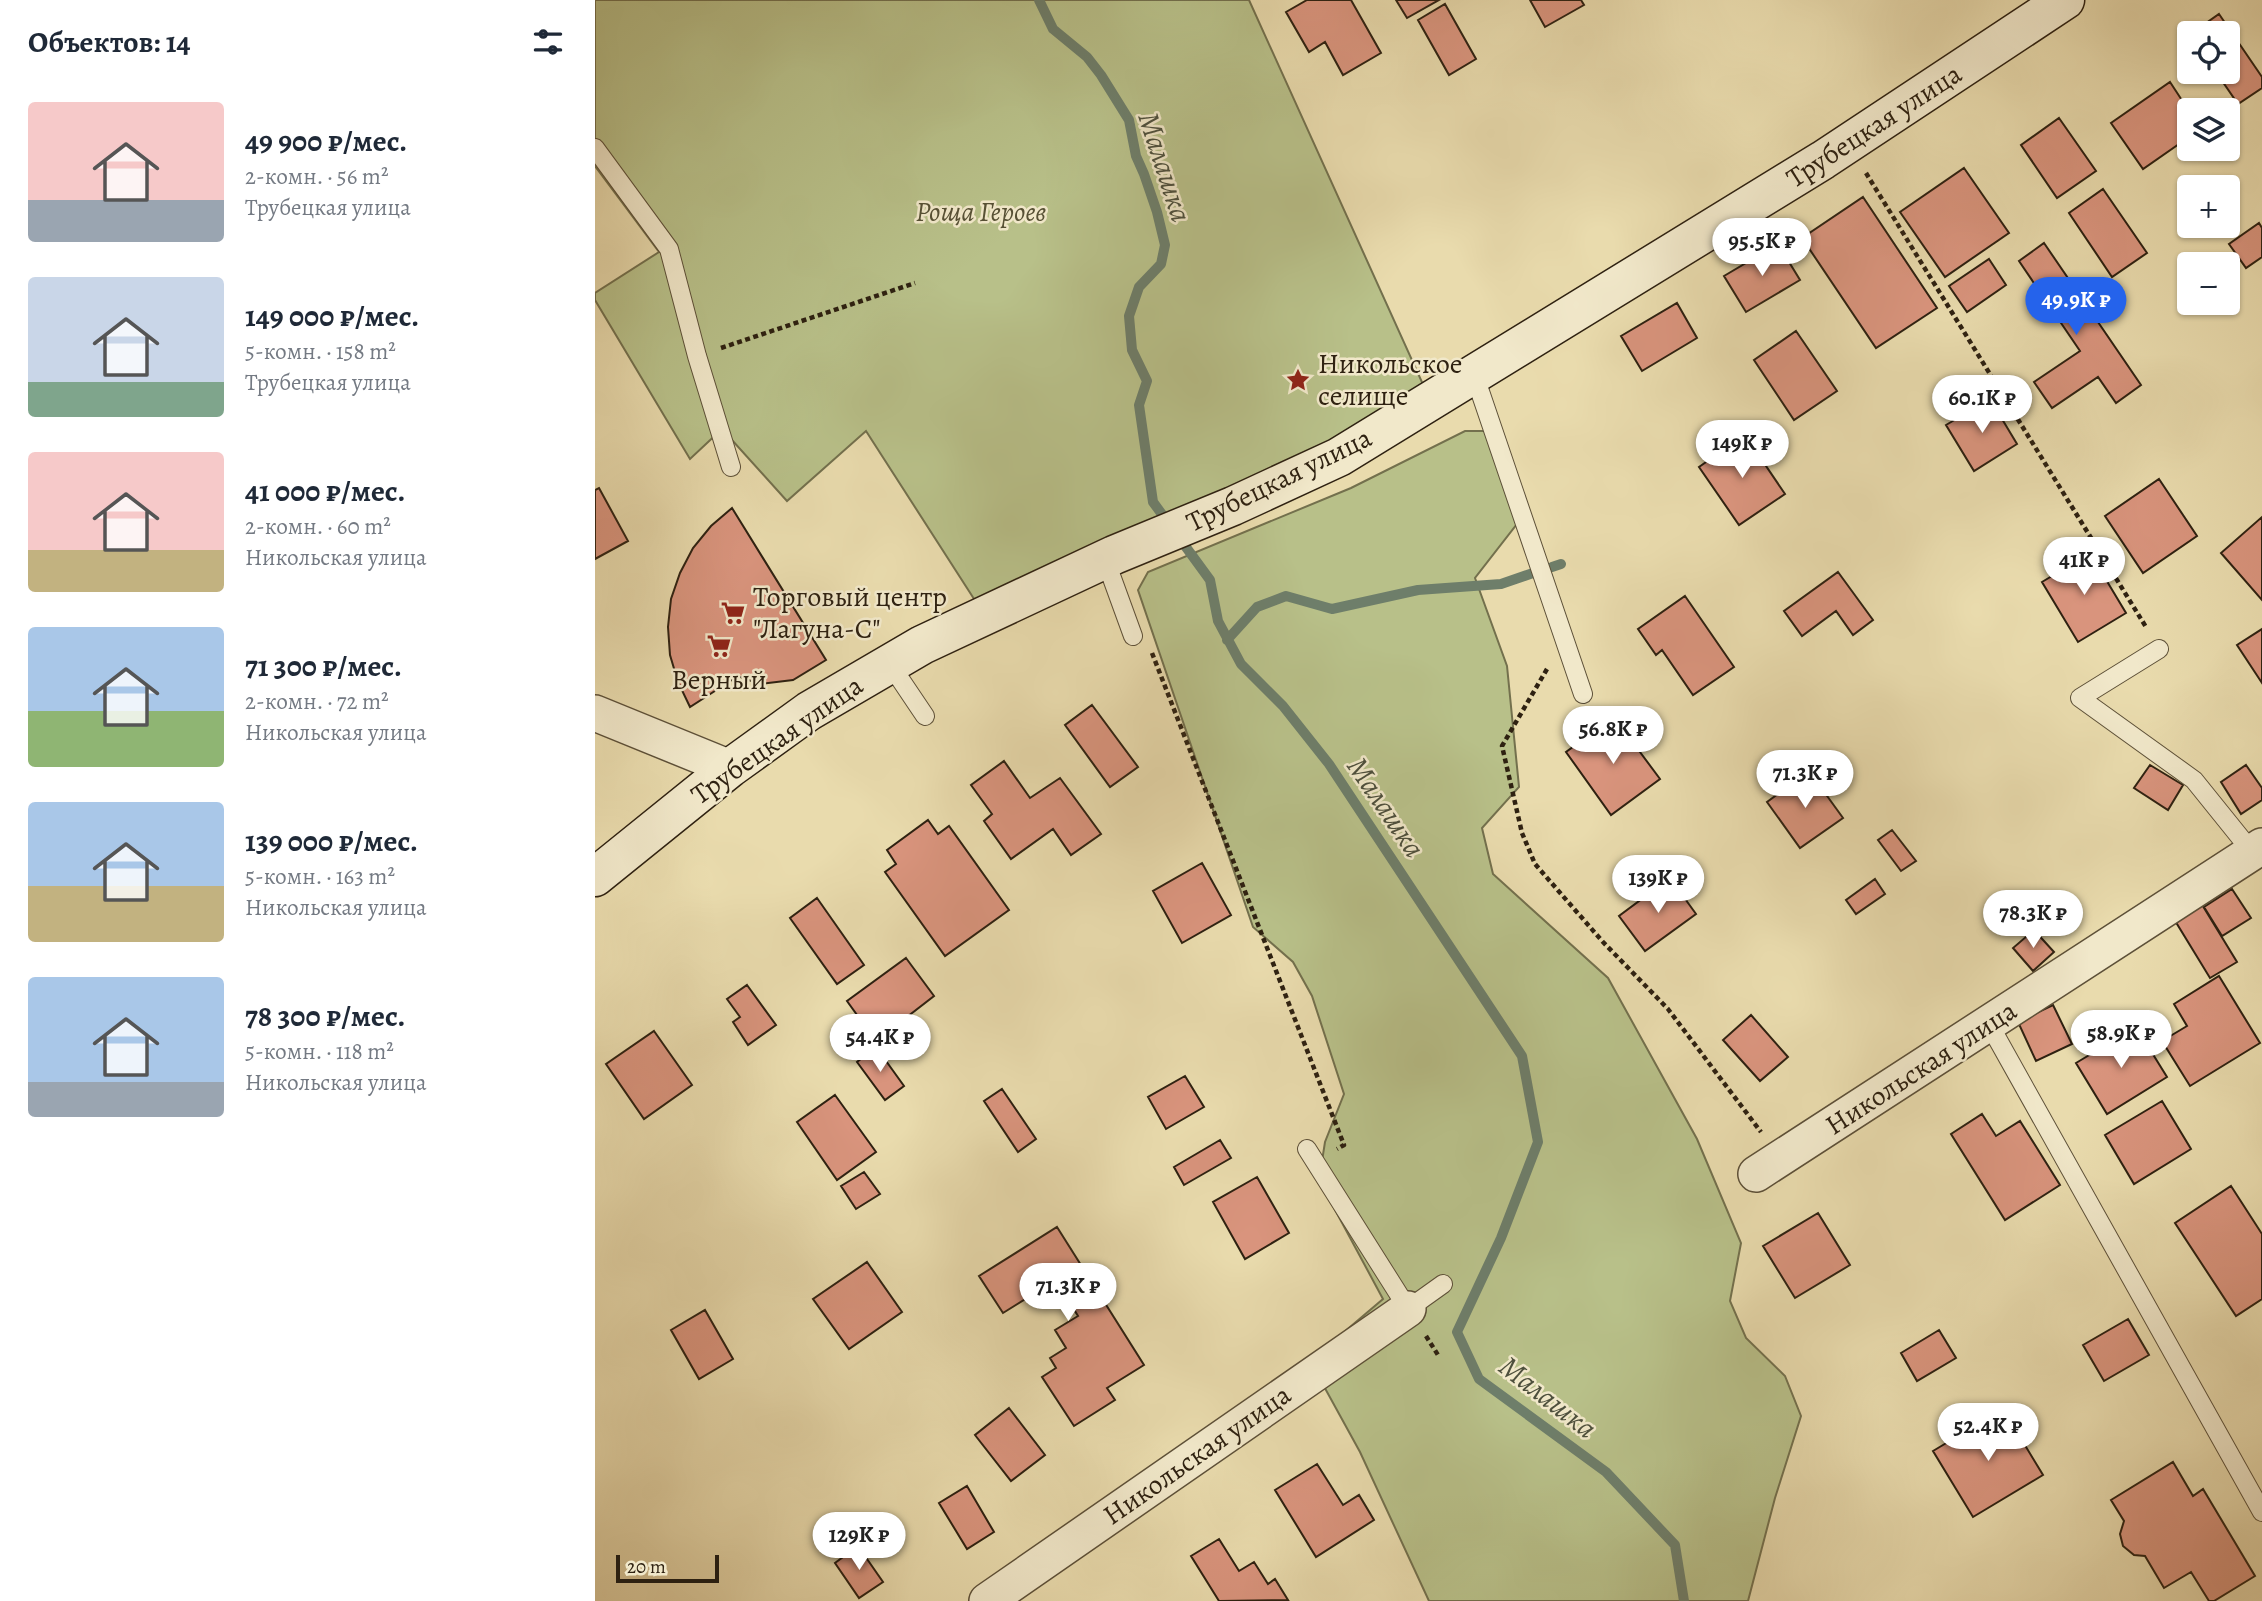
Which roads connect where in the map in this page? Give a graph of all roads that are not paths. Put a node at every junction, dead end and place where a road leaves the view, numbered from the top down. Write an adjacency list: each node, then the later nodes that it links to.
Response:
1 (2065, 0): 3 (main road, Трубецкая улица)
2 (595, 148): 4 (lane)
3 (1474, 374): 5 (main road, Трубецкая улица); 9 (lane)
4 (731, 467)
5 (1109, 557): 6 (lane); 8 (main road, Трубецкая улица)
6 (1140, 639)
7 (2159, 649): 13 (lane)
8 (890, 664): 11 (lane); 12 (main road, Трубецкая улица)
9 (1583, 694)
10 (595, 713): 12 (street)
11 (925, 716)
12 (730, 768): 14 (main road, Трубецкая улица)
13 (2257, 849): 15 (street, Никольская улица)
14 (595, 877)
15 (1989, 1024): 17 (street, Никольская улица); 20 (lane)
16 (1310, 1155): 19 (lane)
17 (1768, 1166)
18 (1444, 1284): 19 (lane)
19 (1408, 1309): 21 (street, Никольская улица)
20 (2262, 1512)
21 (987, 1601)

